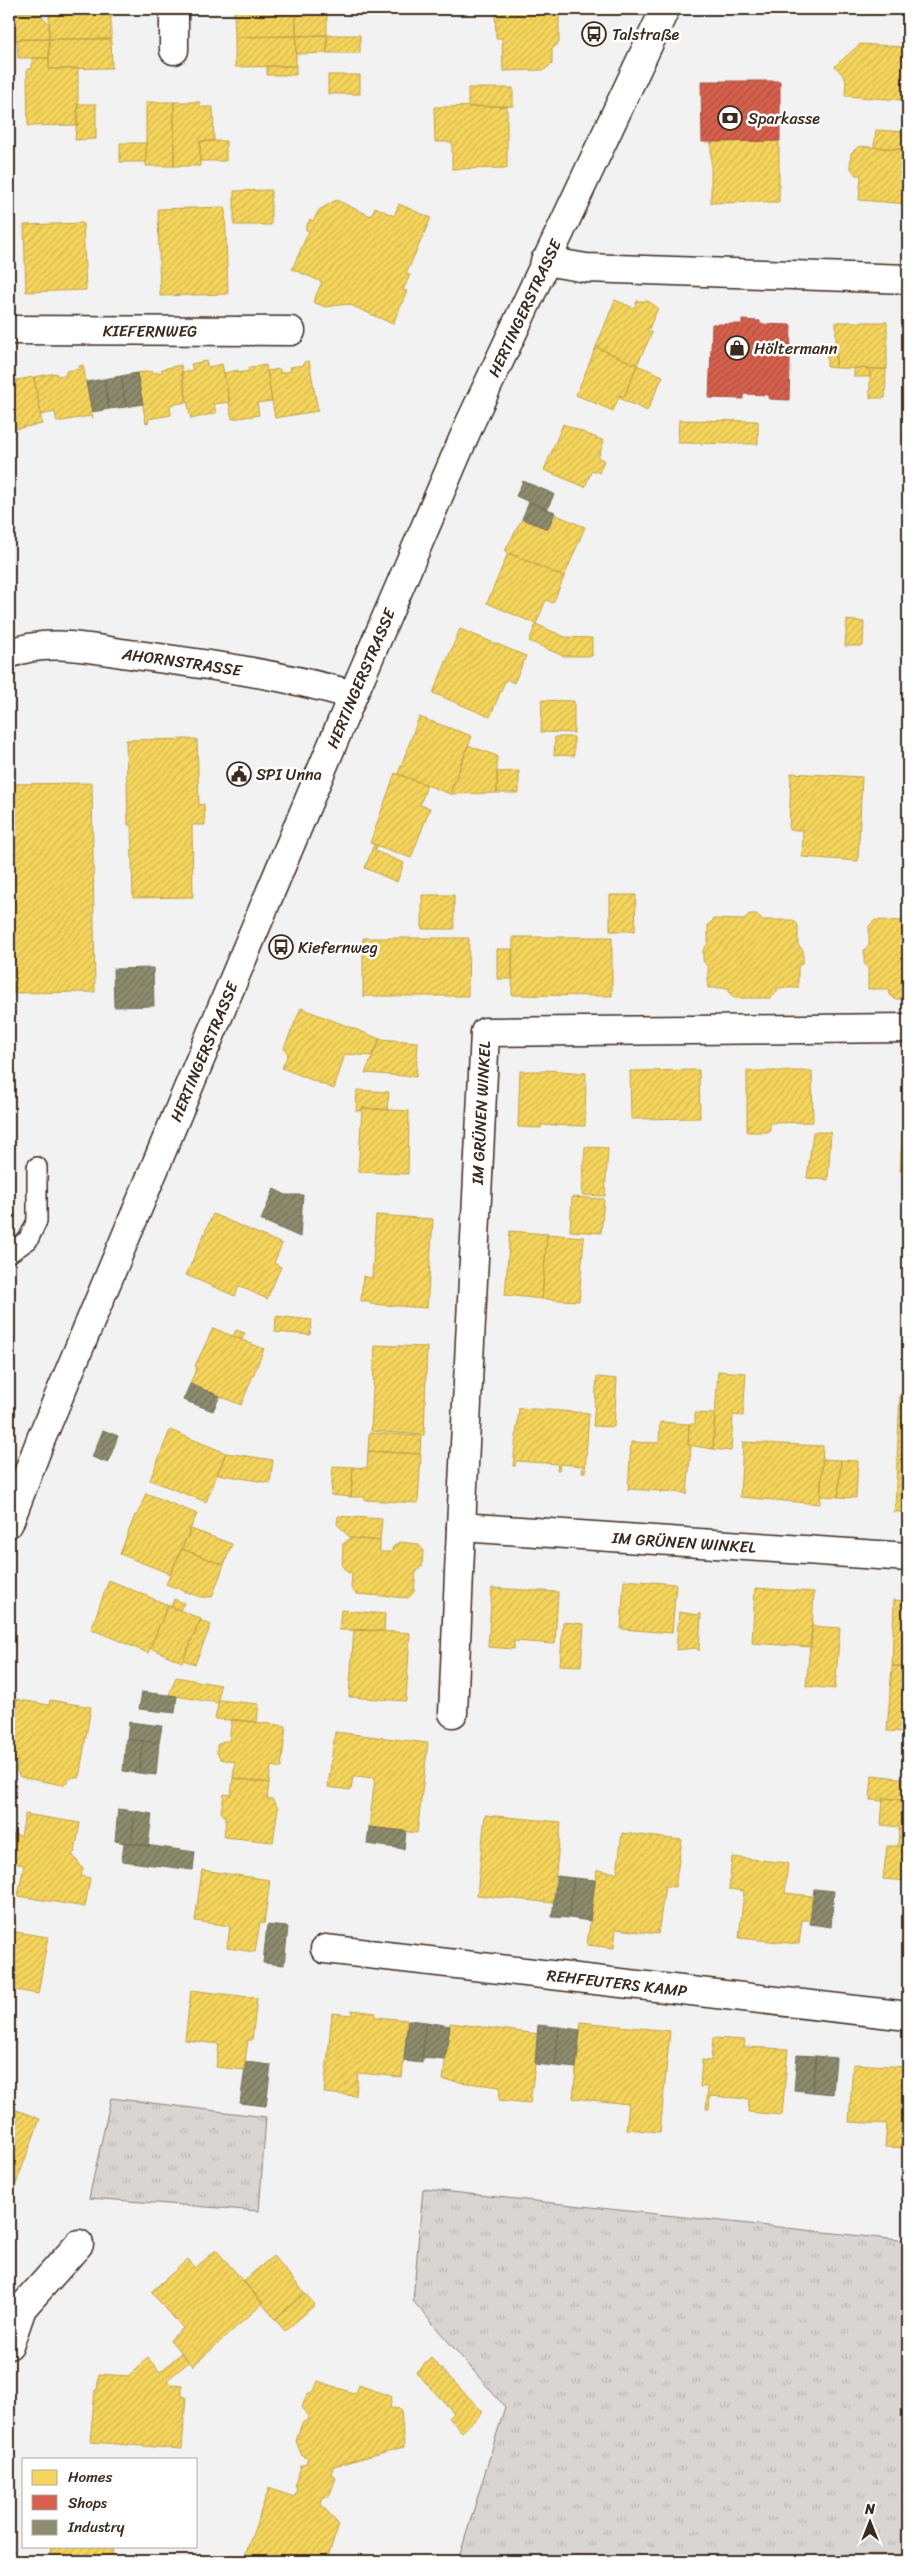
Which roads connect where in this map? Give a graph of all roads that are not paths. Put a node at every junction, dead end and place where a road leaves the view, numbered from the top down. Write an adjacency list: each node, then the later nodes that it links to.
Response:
1 (174, 9): 3 (street)
2 (665, 9): 4 (street, HERTINGERSTRASSE)
3 (174, 50)
4 (545, 261): 5 (street); 9 (street, HERTINGERSTRASSE)
5 (908, 279)
6 (9, 330): 7 (street, KIEFERNWEG)
7 (291, 332)
8 (9, 654): 9 (street, AHORNSTRASSE)
9 (353, 695): 13 (street, HERTINGERSTRASSE)
10 (908, 1028): 14 (street, IM GRÜNEN WINKEL)
11 (36, 1167): 12 (lane)
12 (9, 1253)
13 (9, 1523)
14 (461, 1527): 15 (street, IM GRÜNEN WINKEL); 16 (street, IM GRÜNEN WINKEL)
15 (908, 1557)
16 (453, 1713)
17 (325, 1949): 18 (street, REHFEUTERS KAMP)
18 (908, 2016)
19 (79, 2244): 20 (street)
20 (9, 2345)

